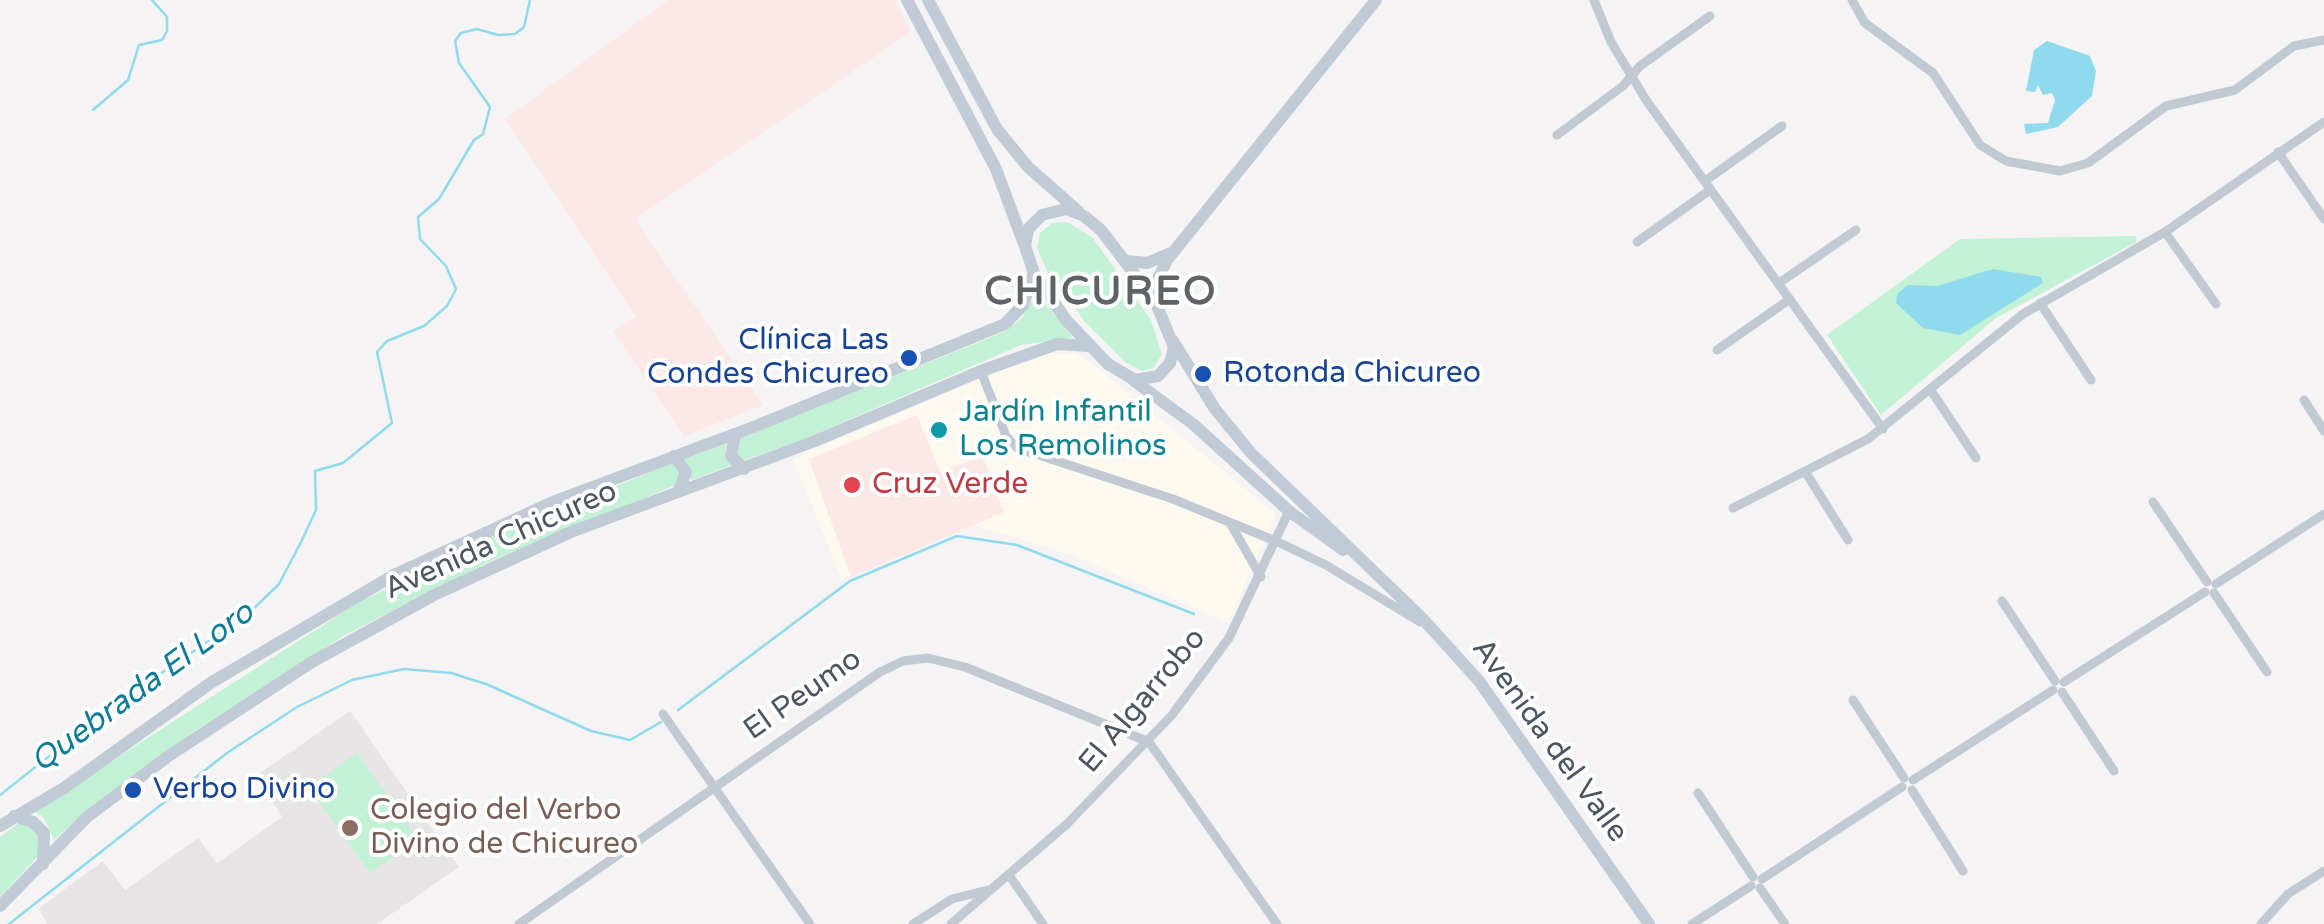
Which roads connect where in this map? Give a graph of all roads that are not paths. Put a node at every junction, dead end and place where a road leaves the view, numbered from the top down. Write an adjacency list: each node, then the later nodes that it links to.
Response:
1 (907, 0): 19 (main road)
2 (928, 0): 14 (main road)
3 (1376, 0): 20 (main road)
4 (1594, 0): 8 (street)
5 (1852, 0): 7 (street)
6 (1710, 16): 8 (street)
7 (2324, 40)
8 (1631, 77): 11 (street); 13 (street)
9 (2324, 122): 12 (street)
10 (1782, 126): 13 (street)
11 (1557, 134)
12 (2278, 152): 15 (street); 17 (street)
13 (1708, 186): 18 (street); 23 (street)
14 (1084, 216): 19 (main road); 21 (main road, Avenida del Valle)
15 (2324, 219)
16 (1856, 230): 23 (street)
17 (2166, 232): 25 (street); 26 (street)
18 (1637, 242)
19 (1024, 246): 22 (main road, Avenida del Valle)
20 (1173, 252): 21 (main road); 27 (main road)
21 (1127, 261): 27 (main road, Avenida del Valle)
22 (1034, 273): 29 (main road, Avenida del Valle); 38 (main road, Avenida Chicureo)
23 (1779, 284): 24 (street)
24 (1790, 299): 30 (street); 36 (street)
25 (2040, 303): 33 (street); 34 (street)
26 (2216, 304)
27 (1159, 309): 28 (main road, Avenida del Valle)
28 (1173, 341): 32 (main road); 53 (main road, Avenida del Valle)
29 (1089, 346): 31 (main road, Avenida Chicureo); 32 (main road, Avenida del Valle)
30 (1717, 350)
31 (981, 371): 41 (main road, Avenida Chicureo); 48 (street)
32 (1131, 379): 46 (main road, Avenida del Valle)
33 (2091, 380)
34 (1932, 392): 36 (street); 40 (street)
35 (2304, 400): 37 (street)
36 (1883, 428): 42 (street)
37 (2324, 431)
38 (736, 434): 39 (main road, Avenida Chicureo); 41 (main road)
39 (674, 456): 43 (main road); 65 (main road, Avenida Chicureo)
40 (1976, 458)
41 (744, 468): 43 (main road, Avenida Chicureo)
42 (1806, 472): 45 (street); 49 (street)
43 (678, 492): 67 (main road, Avenida Chicureo)
44 (2153, 502): 52 (street)
45 (1733, 508)
46 (1289, 510): 50 (street, El Algarrobo); 53 (main road, Avenida del Valle)
47 (2324, 514): 52 (street)
48 (1229, 522): 50 (street); 51 (street)
49 (1848, 540)
50 (1278, 542): 51 (street, El Algarrobo); 55 (street)
51 (1260, 577): 60 (street, El Algarrobo)
52 (2210, 588): 56 (street); 57 (street)
53 (1400, 595): 55 (main road, Avenida del Valle)
54 (2002, 600): 57 (street)
55 (1437, 633): 80 (main road, Avenida del Valle)
56 (2267, 672)
57 (2059, 686): 61 (street); 62 (street)
58 (1853, 700): 62 (street)
59 (663, 714): 63 (street)
60 (1150, 742): 63 (street, El Peumo); 70 (street, El Algarrobo); 79 (street)
61 (2114, 771)
62 (1908, 784): 68 (street); 71 (street)
63 (714, 788): 74 (street, El Peumo); 75 (street)
64 (1698, 793): 71 (street)
65 (7, 815): 66 (main road, Avenida Chicureo); 67 (main road)
66 (0, 826)
67 (42, 866): 73 (main road, Avenida Chicureo)
68 (1964, 871)
69 (2324, 871): 83 (street)
70 (1009, 875): 72 (street, El Algarrobo); 78 (street)
71 (1757, 882): 81 (street); 82 (street)
72 (990, 890): 76 (street); 77 (street, El Algarrobo)
73 (0, 906)
74 (519, 924)
75 (810, 924)
76 (913, 924)
77 (952, 924)
78 (1044, 924)
79 (1278, 924)
80 (1649, 924)
81 (1692, 924)
82 (1785, 924)
83 (2261, 924)

